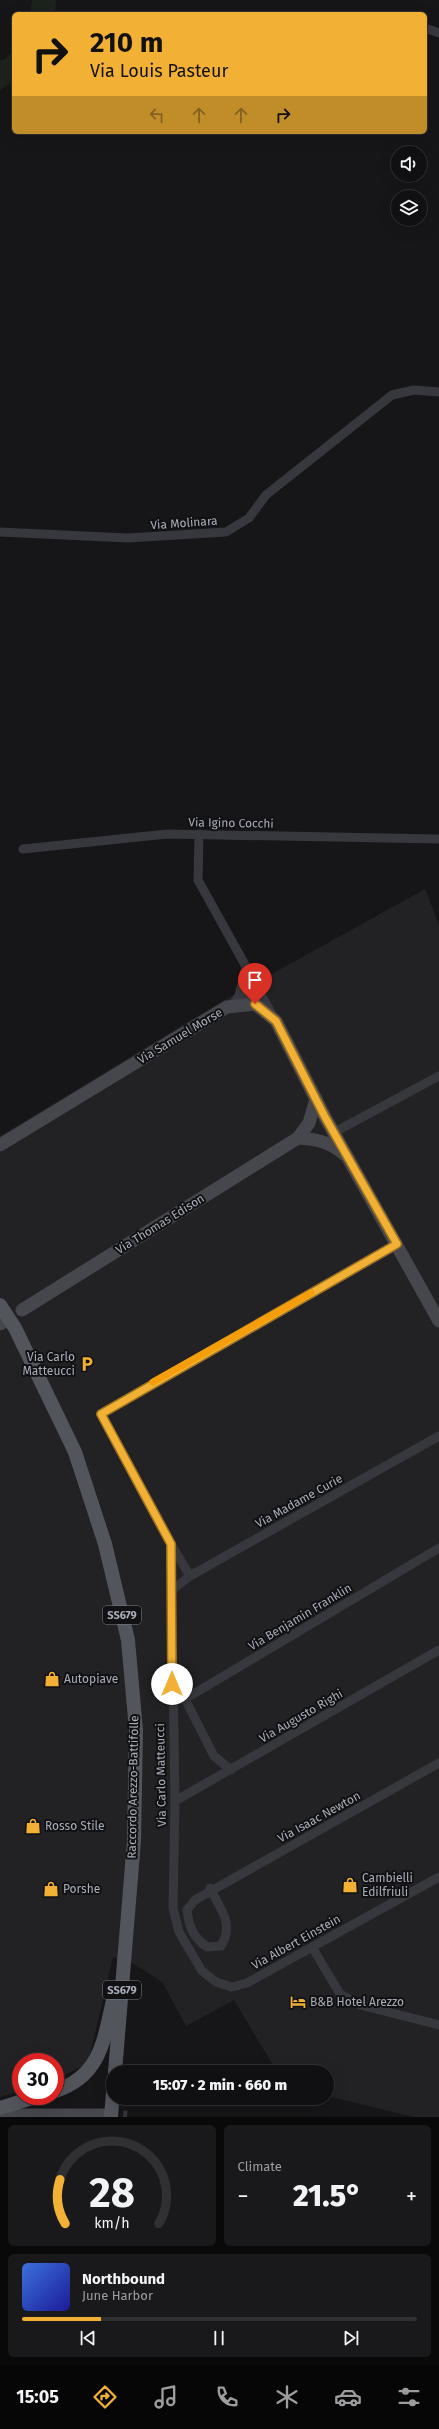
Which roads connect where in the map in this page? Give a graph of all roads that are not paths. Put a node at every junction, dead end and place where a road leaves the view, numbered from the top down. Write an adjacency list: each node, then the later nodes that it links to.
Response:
1 (427, 29): 2 (street)
2 (439, 33)
3 (439, 392): 4 (street, Via Molinara)
4 (0, 532)
5 (198, 834): 6 (street, Via Igino Cocchi); 7 (street, Via Igino Cocchi); 8 (street)
6 (439, 839)
7 (23, 849)
8 (246, 966): 9 (street); 10 (street); 11 (street)
9 (254, 982): 10 (street); 12 (street)
10 (252, 1006): 11 (street, Via Samuel Morse); 12 (street)
11 (231, 1007): 19 (street, Via Samuel Morse)
12 (276, 1021): 14 (street)
13 (439, 1076): 16 (street)
14 (316, 1099): 15 (street); 16 (street)
15 (309, 1122): 16 (street); 17 (street)
16 (329, 1125): 18 (street); 20 (street)
17 (298, 1138): 18 (street); 23 (street, Via Thomas Edison)
18 (318, 1140): 20 (street)
19 (0, 1146)
20 (348, 1158): 21 (street)
21 (397, 1244): 24 (street); 26 (street, Via Carlo Matteucci)
22 (0, 1305): 40 (main road, Raccordo Arezzo-Battifolle / SS679)
23 (22, 1310)
24 (439, 1321)
25 (439, 1436): 28 (street, Via Madame Curie)
26 (171, 1544): 28 (street, Via Carlo Matteucci); 29 (street, Via Carlo Matteucci)
27 (439, 1548): 31 (street, Via Benjamin Franklin)
28 (190, 1576): 29 (street, Via Madame Curie)
29 (172, 1589): 32 (street, Via Carlo Matteucci)
30 (439, 1650): 34 (street, Via Augusto Righi)
31 (185, 1699): 32 (street, Via Benjamin Franklin); 34 (street)
32 (172, 1700): 35 (street, Via Carlo Matteucci)
33 (439, 1763): 37 (street, Via Isaac Newton, bridge)
34 (231, 1770): 35 (street, Via Augusto Righi)
35 (175, 1801): 38 (street, Via Carlo Matteucci)
36 (439, 1877): 39 (street, Via Albert Einstein)
37 (210, 1888)
38 (179, 1932): 39 (street, Via Albert Einstein)
39 (312, 1947): 41 (street)
40 (125, 1949): 42 (main road, Raccordo Arezzo-Battifolle / SS679); 43 (main road)
41 (439, 2025)
42 (116, 2065)
43 (64, 2088)
44 (12, 2104): 46 (main road)
45 (110, 2105): 48 (main road)
46 (0, 2108)
47 (0, 2115): 48 (street)
48 (108, 2116)

